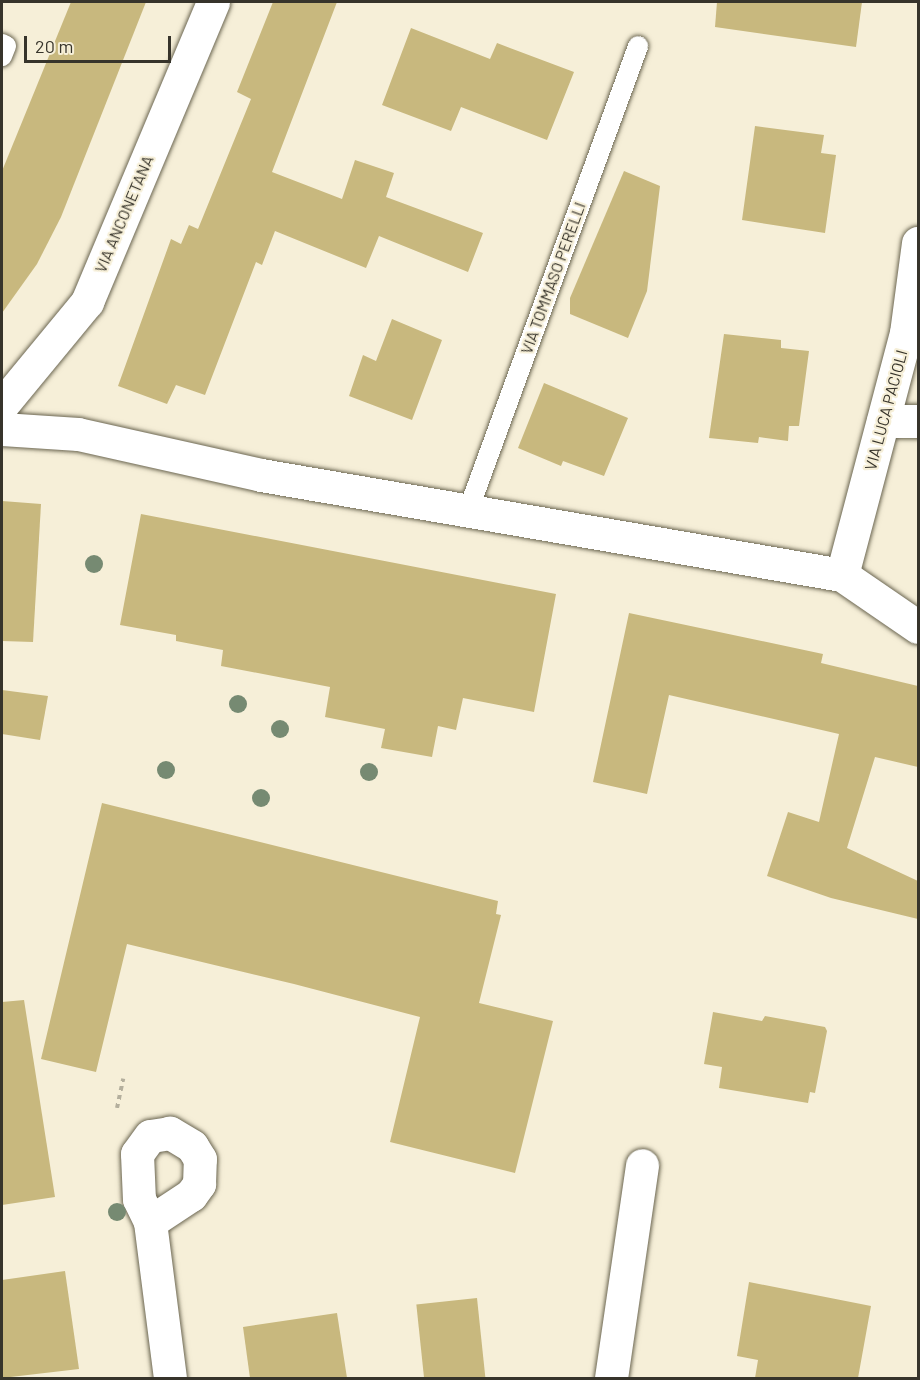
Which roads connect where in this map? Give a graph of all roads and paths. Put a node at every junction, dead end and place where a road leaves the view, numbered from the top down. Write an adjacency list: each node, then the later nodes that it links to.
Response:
1 (213, 2): 6 (street, VIA ANCONETANA)
2 (2, 44): 4 (lane)
3 (638, 46): 10 (lane, VIA TOMMASO PERELLI)
4 (2, 56)
5 (918, 243): 8 (street, VIA LUCA PACIOLI)
6 (2, 405)
7 (918, 421): 8 (street)
8 (883, 422): 11 (street, VIA LUCA PACIOLI)
9 (2, 429): 10 (street)
10 (468, 511): 11 (street)
11 (842, 575): 12 (street)
12 (918, 627)
13 (642, 1165): 16 (street)
14 (150, 1222): 15 (street)
15 (170, 1378)
16 (611, 1378)

